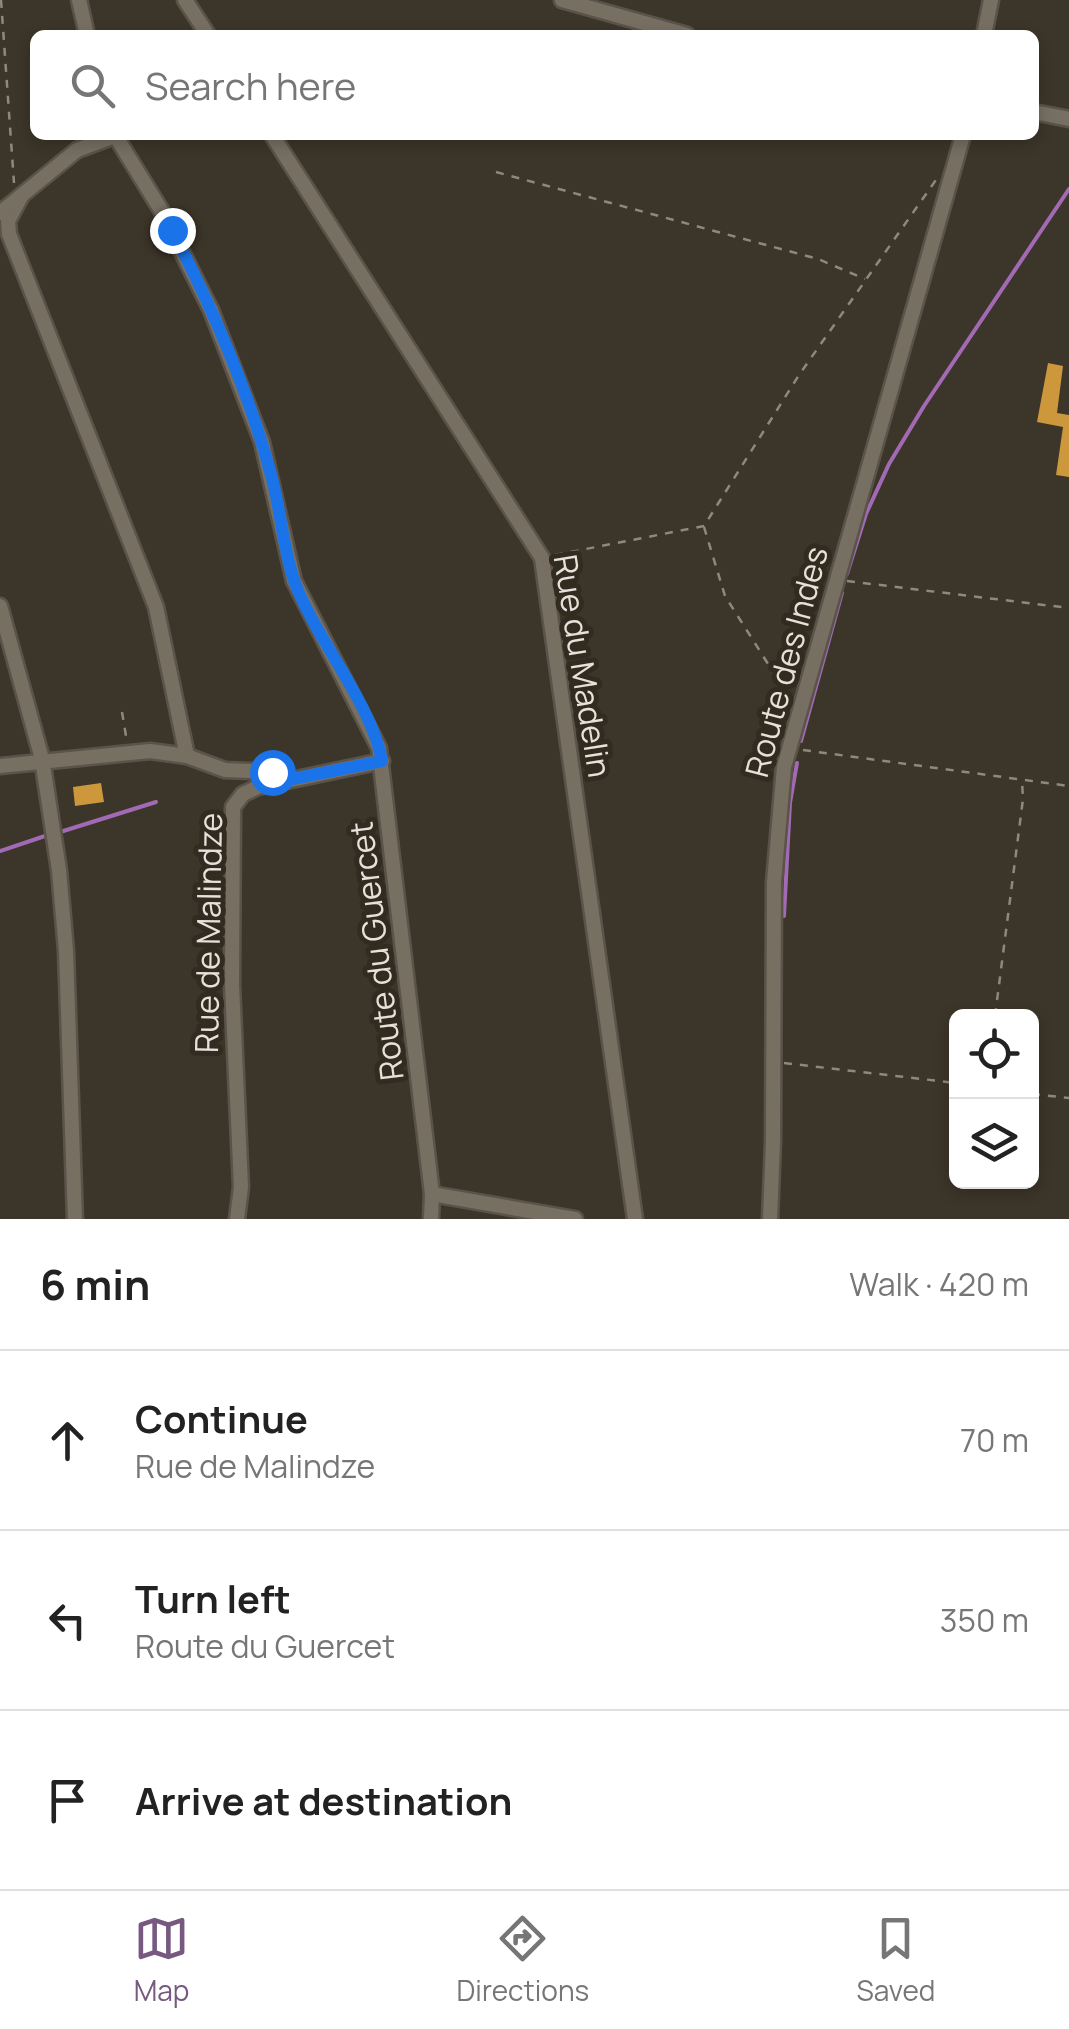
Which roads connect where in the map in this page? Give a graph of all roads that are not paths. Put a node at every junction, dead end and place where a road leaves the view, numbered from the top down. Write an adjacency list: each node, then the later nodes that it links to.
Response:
1 (79, 0): 5 (street)
2 (185, 0): 6 (street)
3 (562, 0): 7 (street)
4 (990, 0): 8 (street)
5 (86, 30)
6 (205, 30)
7 (669, 30)
8 (985, 30)
9 (1039, 113): 10 (street)
10 (1069, 119)
11 (102, 140): 15 (street)
12 (118, 140): 19 (street, Route du Guercet)
13 (275, 140): 28 (street, Rue du Madelin)
14 (962, 140): 29 (street, Route des Indes)
15 (20, 197): 16 (street); 18 (street)
16 (0, 213)
17 (0, 606): 20 (street)
18 (188, 756): 20 (street); 22 (street)
19 (382, 761): 22 (street, Rue de Malindze); 23 (street, Route du Guercet)
20 (43, 762): 21 (street); 24 (street)
21 (0, 766)
22 (292, 779): 25 (street, Rue de Malindze)
23 (432, 1194): 26 (street, Route du Guercet); 27 (street)
24 (75, 1219)
25 (237, 1219)
26 (431, 1219)
27 (575, 1219)
28 (635, 1219)
29 (770, 1219)

